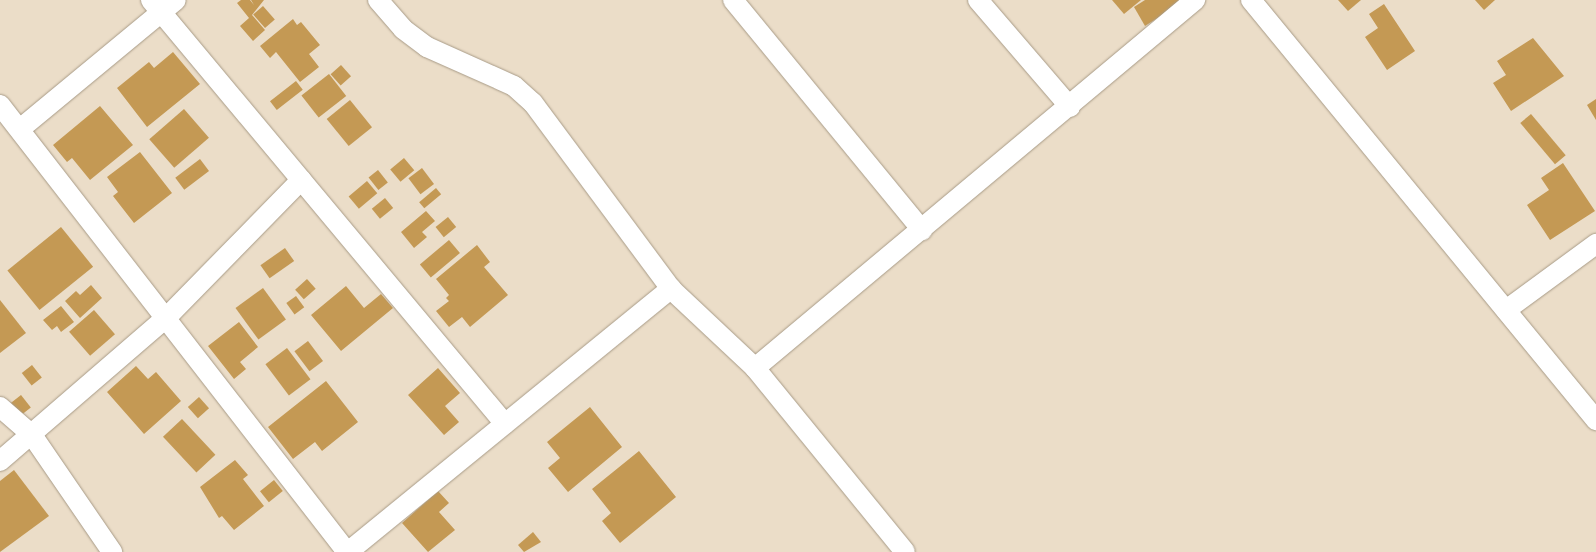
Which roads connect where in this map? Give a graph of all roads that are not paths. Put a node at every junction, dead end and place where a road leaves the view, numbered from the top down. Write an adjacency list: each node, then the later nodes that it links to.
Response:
1 (733, 0): 11 (street)
2 (978, 0): 8 (street)
3 (1195, 0): 8 (street)
4 (1251, 0): 14 (street)
5 (384, 2): 13 (street)
6 (163, 4): 9 (street); 10 (street)
7 (0, 105): 9 (street)
8 (1070, 107): 11 (street)
9 (20, 129): 15 (street)
10 (301, 180): 15 (street); 19 (street)
11 (922, 230): 16 (street)
12 (1596, 244): 14 (street)
13 (671, 289): 16 (street); 19 (street)
14 (1506, 310): 18 (street)
15 (167, 317): 20 (street); 23 (street)
16 (756, 368): 24 (street)
17 (0, 407): 20 (street)
18 (1596, 420)
19 (505, 424): 23 (street)
20 (32, 436): 21 (street); 22 (street)
21 (0, 461)
22 (112, 552)
23 (347, 552)
24 (905, 552)

